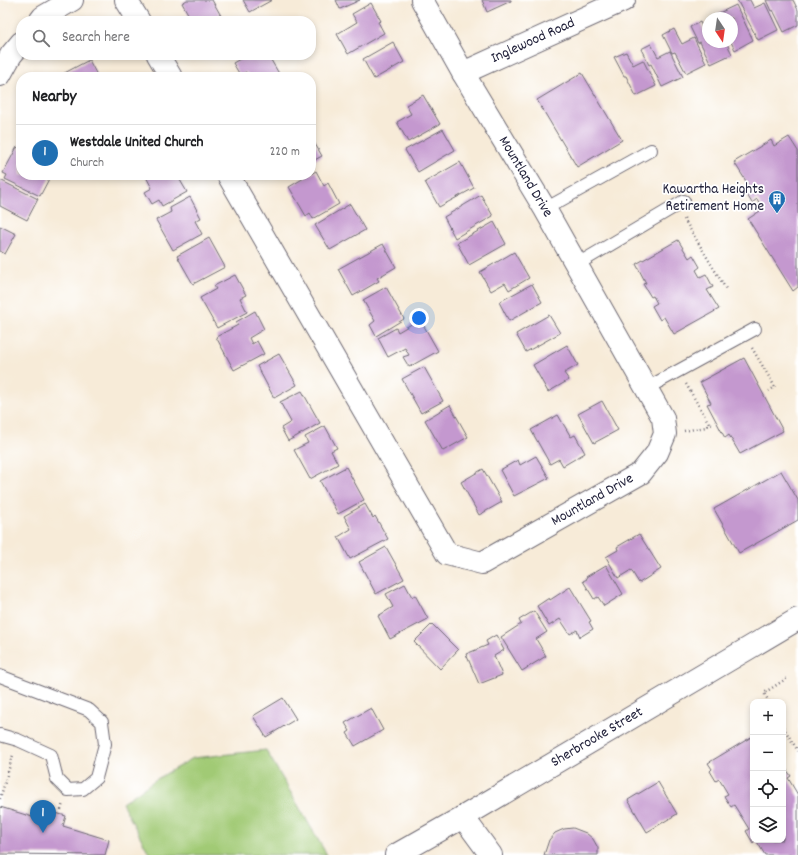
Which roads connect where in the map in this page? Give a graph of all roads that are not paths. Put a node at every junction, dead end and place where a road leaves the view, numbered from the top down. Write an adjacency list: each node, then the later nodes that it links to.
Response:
1 (72, 0): 5 (street)
2 (126, 0): 6 (street)
3 (422, 0): 10 (street, Mountland Drive)
4 (624, 0): 10 (street, Inglewood Road)
5 (45, 16)
6 (135, 16)
7 (16, 49): 11 (street)
8 (161, 60): 9 (street)
9 (168, 72)
10 (463, 73): 15 (street, Mountland Drive)
11 (0, 75)
12 (651, 150): 15 (lane)
13 (231, 180): 18 (street, Mountland Drive)
14 (680, 203): 16 (lane)
15 (545, 209): 16 (street, Mountland Drive)
16 (576, 265): 18 (street, Mountland Drive)
17 (755, 329): 18 (lane)
18 (648, 388)
19 (798, 619): 22 (street, Sherbrooke Street)
20 (0, 676): 21 (lane)
21 (0, 734)
22 (463, 817): 23 (street, Sherbrooke Street); 24 (street)
23 (396, 855)
24 (492, 855)

